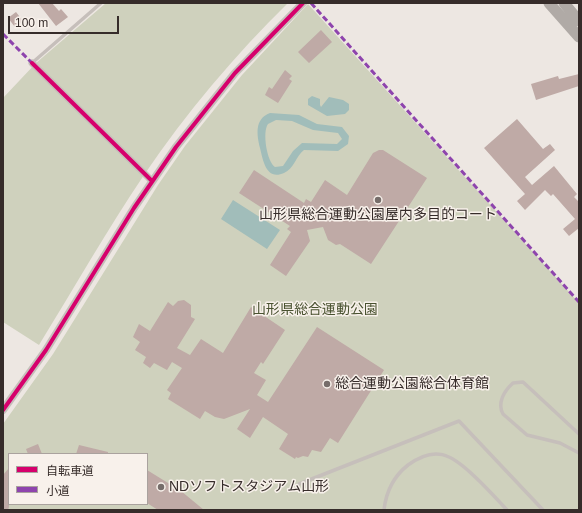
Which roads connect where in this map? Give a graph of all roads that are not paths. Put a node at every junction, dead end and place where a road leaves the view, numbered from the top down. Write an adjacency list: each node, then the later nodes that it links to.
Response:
1 (101, 3): 7 (lane)
2 (303, 3): 8 (street)
3 (549, 3): 6 (highway)
4 (564, 3): 5 (highway)
5 (579, 21)
6 (579, 37)
7 (32, 63): 8 (street)
8 (152, 181): 9 (street)
9 (3, 410)
10 (579, 434): 11 (lane)
11 (579, 453)
12 (299, 484): 15 (lane)
13 (384, 510): 14 (lane)
14 (507, 510)
15 (543, 510)

